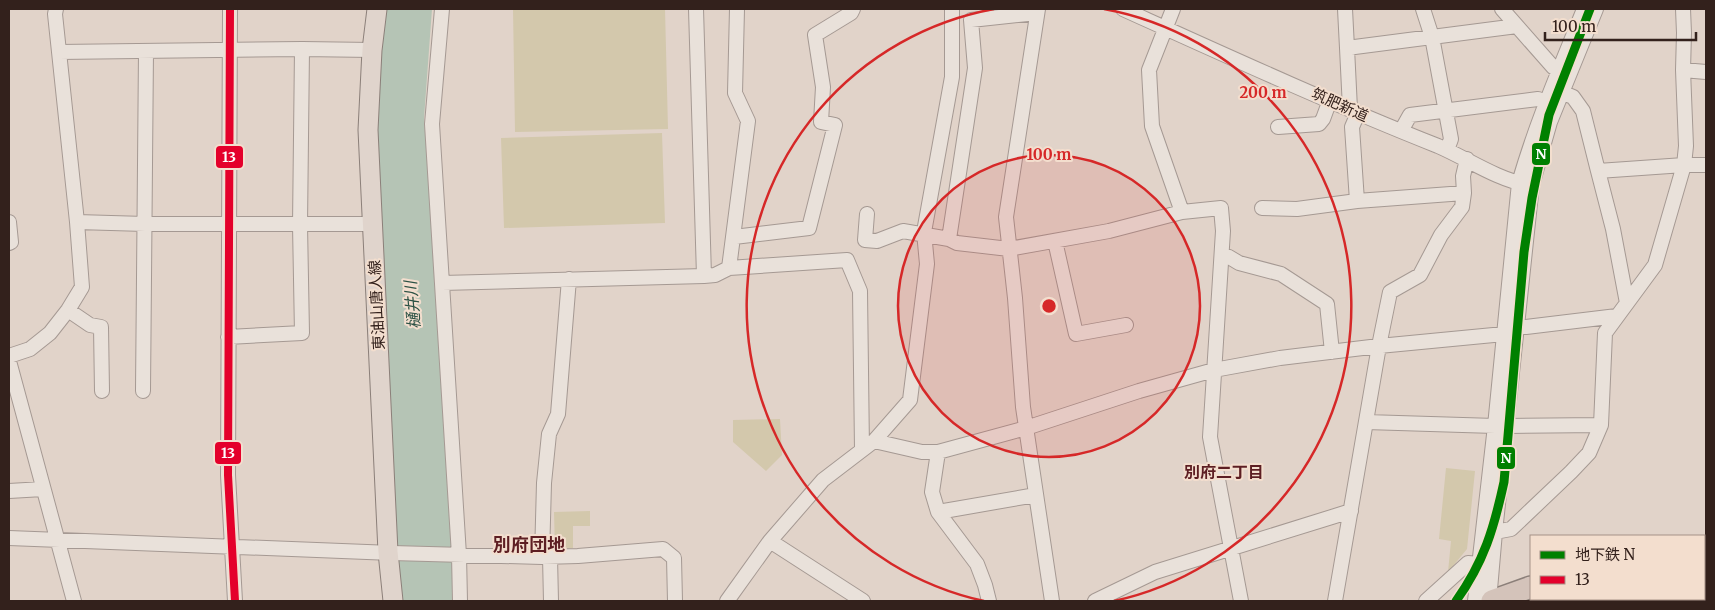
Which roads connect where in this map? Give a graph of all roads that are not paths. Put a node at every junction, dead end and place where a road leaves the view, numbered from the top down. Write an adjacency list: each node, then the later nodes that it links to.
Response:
1 (56, 9): 26 (street)
2 (230, 9): 23 (street)
3 (377, 9): 24 (main road, 東油山唐人線)
4 (442, 9): 64 (street)
5 (696, 9): 62 (street)
6 (737, 9): 55 (street)
7 (853, 9): 55 (street)
8 (952, 9): 54 (street)
9 (1123, 9): 19 (street, 筑肥新道)
10 (1173, 9): 19 (street)
11 (1345, 9): 21 (street)
12 (1423, 9): 20 (street)
13 (1502, 9): 18 (street)
14 (1584, 9): 28 (street)
15 (1596, 9): 30 (street)
16 (1683, 9): 27 (street)
17 (1038, 11): 56 (street); 59 (street)
18 (1516, 26): 20 (street); 28 (street)
19 (1166, 28): 31 (street, 筑肥新道); 46 (street)
20 (1432, 37): 21 (street); 33 (street)
21 (1346, 48): 34 (street)
22 (302, 49): 23 (street); 24 (street); 51 (street)
23 (231, 50): 25 (street); 53 (street)
24 (372, 50): 52 (main road, 東油山唐人線)
25 (146, 51): 26 (street); 50 (street)
26 (59, 52): 49 (street)
27 (1682, 70): 29 (street); 39 (street)
28 (1559, 71): 32 (street)
29 (1706, 72)
30 (1561, 92): 41 (street); 42 (street)
31 (1330, 100): 34 (street, 筑肥新道); 35 (street)
32 (1546, 102): 33 (street); 42 (street)
33 (1446, 110): 36 (street); 37 (street)
34 (1354, 111): 36 (street, 筑肥新道); 44 (street)
35 (1278, 127)
36 (1401, 132): 37 (street, 筑肥新道)
37 (1447, 150): 38 (street, 筑肥新道)
38 (1467, 159): 42 (street, 筑肥新道); 43 (street)
39 (1684, 165): 40 (street); 41 (street); 65 (street)
40 (1706, 165)
41 (1598, 171): 65 (street)
42 (1525, 184): 69 (street); 70 (street)
43 (1464, 193): 44 (street); 72 (street)
44 (1357, 200): 45 (street)
45 (1262, 208)
46 (1182, 212): 57 (street); 60 (street)
47 (866, 214): 54 (street)
48 (9, 222): 58 (street)
49 (77, 222): 50 (street); 66 (street)
50 (145, 224): 53 (street); 78 (street)
51 (300, 224): 52 (street); 53 (street); 71 (street)
52 (373, 224): 96 (main road, 東油山唐人線)
53 (230, 225): 71 (street)
54 (924, 236): 56 (street); 83 (street)
55 (734, 237): 61 (street)
56 (949, 238): 59 (street)
57 (1055, 241): 59 (street); 68 (street)
58 (9, 243)
59 (1009, 249): 82 (street)
60 (1222, 256): 73 (street); 76 (street)
61 (729, 268): 62 (street); 83 (street)
62 (704, 276): 63 (street)
63 (569, 279): 64 (street); 98 (street)
64 (442, 283): 97 (street)
65 (1627, 303): 67 (street)
66 (68, 310): 74 (street); 77 (street)
67 (1617, 316): 69 (street); 80 (street)
68 (1126, 325)
69 (1517, 326): 81 (street)
70 (1504, 334): 72 (street); 81 (street)
71 (228, 337): 94 (street)
72 (1379, 346): 73 (street); 79 (street)
73 (1332, 352): 76 (street)
74 (9, 356)
75 (9, 361): 85 (street)
76 (1214, 370): 82 (street); 95 (street)
77 (102, 391)
78 (143, 391)
79 (1366, 422): 81 (street); 88 (street)
80 (1601, 425): 81 (street); 90 (street)
81 (1501, 426): 90 (street); 99 (street)
82 (1026, 428): 84 (street); 87 (street)
83 (868, 446): 84 (street); 93 (street)
84 (938, 452): 89 (street)
85 (43, 489): 86 (street); 92 (street)
86 (9, 491)
87 (1036, 495): 89 (street); 111 (street)
88 (1350, 511): 95 (street); 114 (street)
89 (938, 512): 110 (street)
90 (1495, 532): 117 (street)
91 (9, 538): 92 (street)
92 (56, 540): 94 (street); 102 (street)
93 (770, 541): 108 (street); 109 (street)
94 (231, 546): 96 (street); 103 (street)
95 (1230, 547): 112 (street); 113 (street)
96 (390, 553): 97 (street); 104 (main road, 東油山唐人線)
97 (457, 555): 98 (street); 105 (street)
98 (546, 557): 106 (street); 107 (street)
99 (1480, 564): 115 (street); 116 (street)
100 (1530, 587): 117 (highway)
101 (1530, 596): 118 (highway)
102 (74, 601)
103 (235, 601)
104 (393, 601)
105 (460, 601)
106 (551, 601)
107 (675, 601)
108 (727, 601)
109 (863, 601)
110 (989, 601)
111 (1052, 601)
112 (1095, 601)
113 (1241, 601)
114 (1335, 601)
115 (1426, 601)
116 (1475, 601)
117 (1490, 601)
118 (1517, 601)

